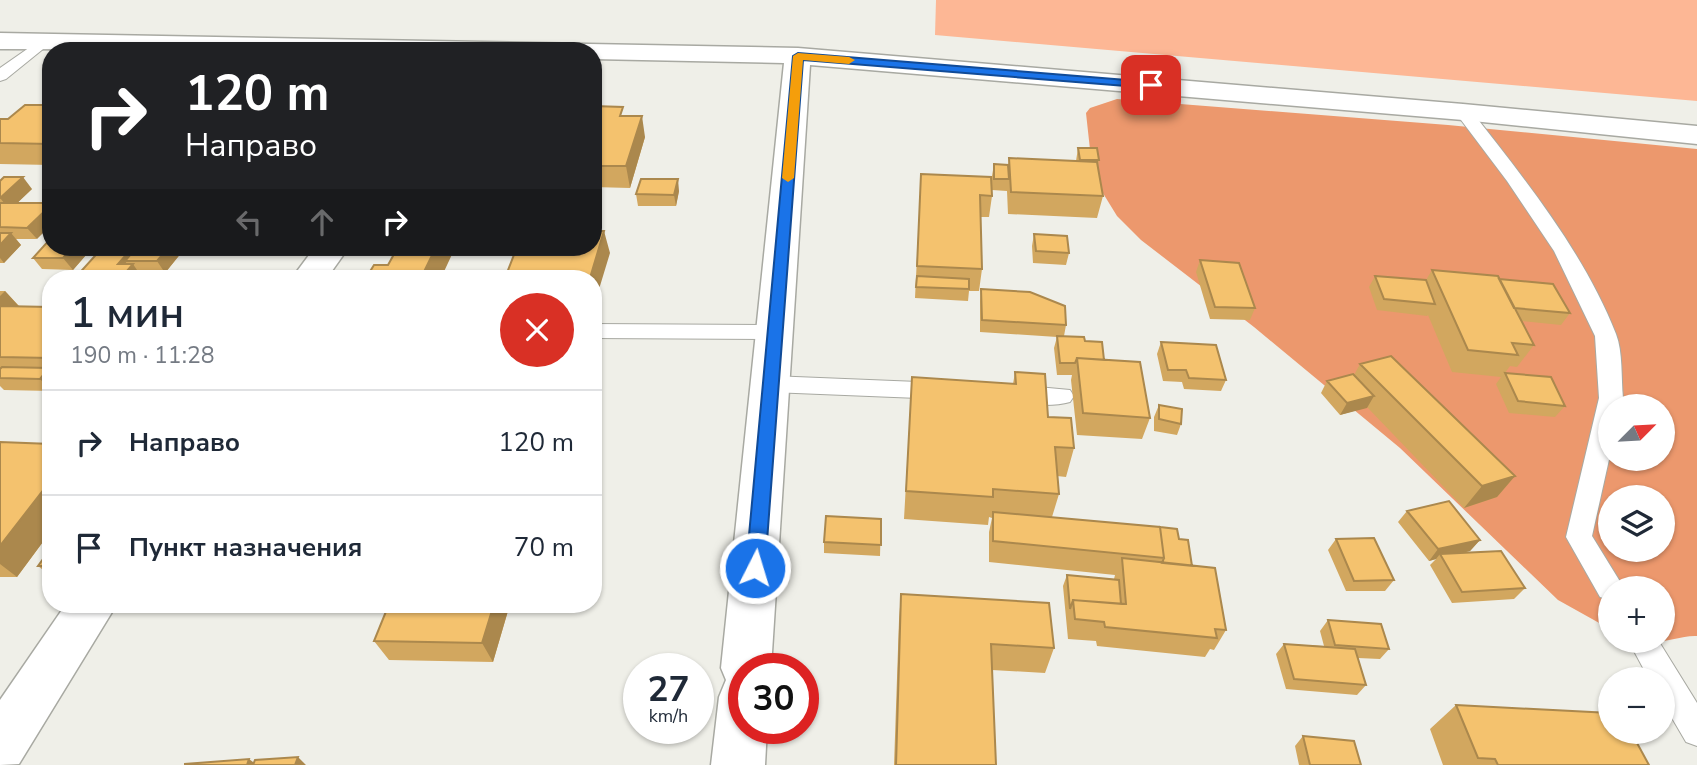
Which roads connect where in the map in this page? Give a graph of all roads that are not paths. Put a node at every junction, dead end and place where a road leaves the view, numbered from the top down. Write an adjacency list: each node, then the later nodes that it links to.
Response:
1 (0, 41): 2 (street)
2 (43, 42)
3 (42, 43): 6 (lane)
4 (602, 51): 5 (street)
5 (798, 56): 7 (street); 10 (street)
6 (0, 76)
7 (1463, 112): 8 (street); 15 (lane)
8 (1697, 135)
9 (602, 331): 10 (lane)
10 (776, 332): 11 (street)
11 (771, 384): 12 (lane); 17 (street)
12 (965, 392)
13 (992, 393): 14 (lane)
14 (1062, 396)
15 (1603, 576)
16 (87, 613): 21 (street)
17 (747, 653)
18 (1650, 653): 19 (lane)
19 (1697, 731)
20 (740, 744): 22 (street)
21 (0, 745)
22 (738, 765)

